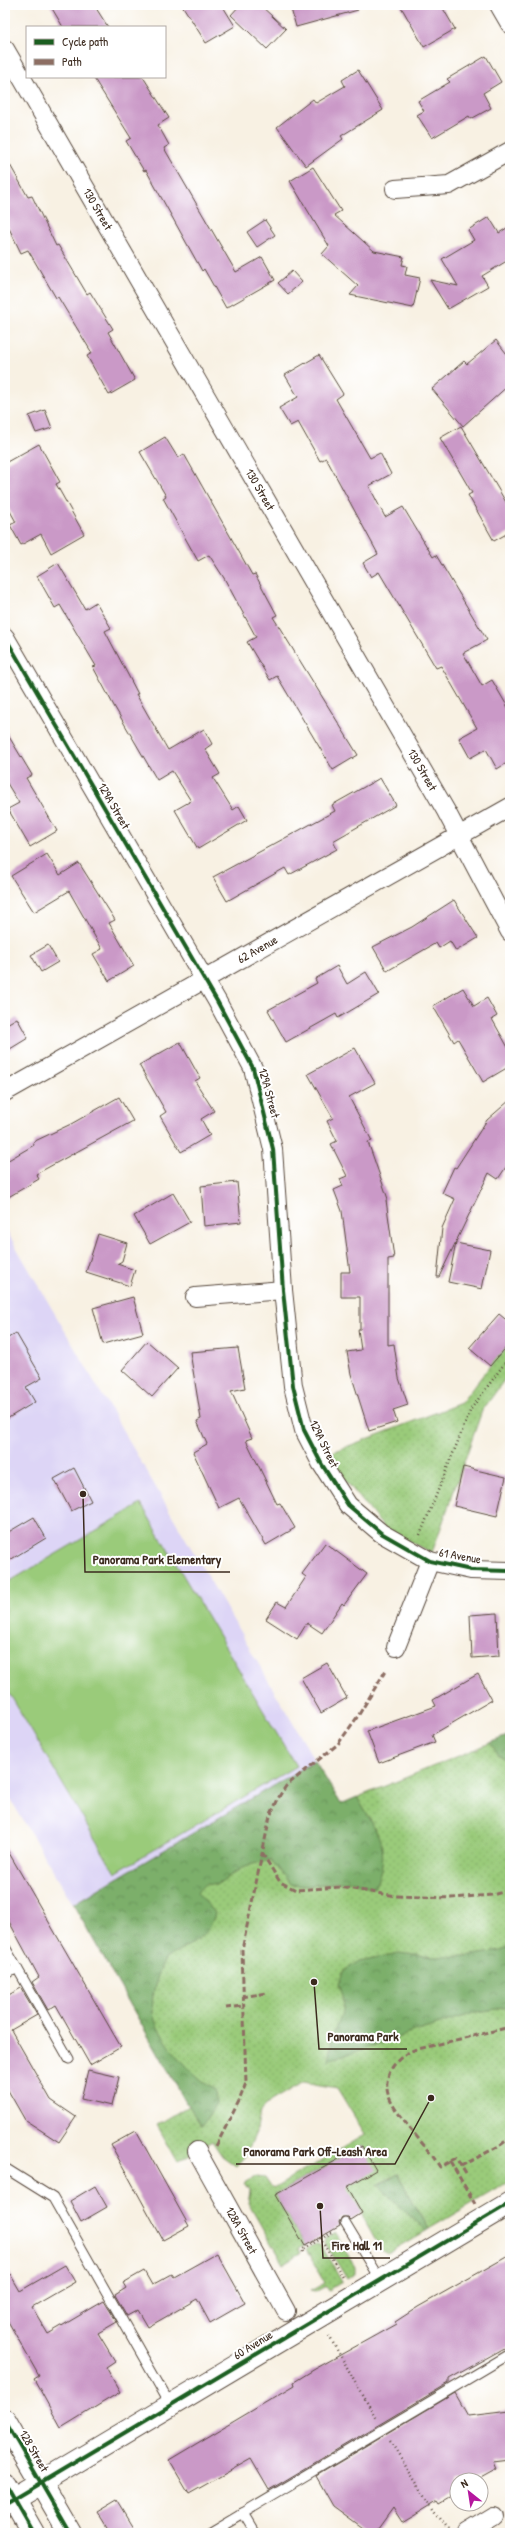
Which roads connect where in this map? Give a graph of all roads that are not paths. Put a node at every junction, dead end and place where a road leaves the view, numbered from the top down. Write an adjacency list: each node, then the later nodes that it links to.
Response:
1 (499, 5): 2 (street)
2 (510, 24)
3 (5, 49): 8 (street, 130 Street)
4 (510, 151): 5 (street)
5 (395, 190)
6 (5, 637): 10 (street, 129A Street)
7 (510, 807): 8 (street, 62 Avenue)
8 (460, 836): 9 (street, 130 Street); 10 (street, 62 Avenue)
9 (510, 932)
10 (204, 980): 11 (street, 62 Avenue); 12 (street, 129A Street)
11 (5, 1092)
12 (283, 1290): 13 (street); 14 (street, 129A Street)
13 (195, 1297)
14 (430, 1561): 15 (street, 61 Avenue); 16 (street, 61 Avenue)
15 (510, 1571)
16 (396, 1648)
17 (5, 1947): 18 (lane)
18 (17, 1968): 19 (lane); 20 (lane)
19 (5, 1975)
20 (69, 2059)
21 (197, 2151): 26 (street, 128A Street)
22 (5, 2168): 28 (lane)
23 (510, 2203): 25 (street, 60 Avenue)
24 (346, 2223): 25 (lane)
25 (380, 2280): 28 (street, 60 Avenue)
26 (286, 2310)
27 (510, 2354): 32 (lane)
28 (171, 2406): 30 (street, 60 Avenue)
29 (5, 2421): 30 (street, 128 Street)
30 (41, 2483): 31 (street, 60 Avenue); 35 (street, 128 Street)
31 (8, 2496): 34 (street)
32 (242, 2513): 36 (lane); 37 (lane)
33 (494, 2516): 38 (street)
34 (33, 2533)
35 (70, 2533)
36 (209, 2533)
37 (254, 2533)
38 (466, 2533)

